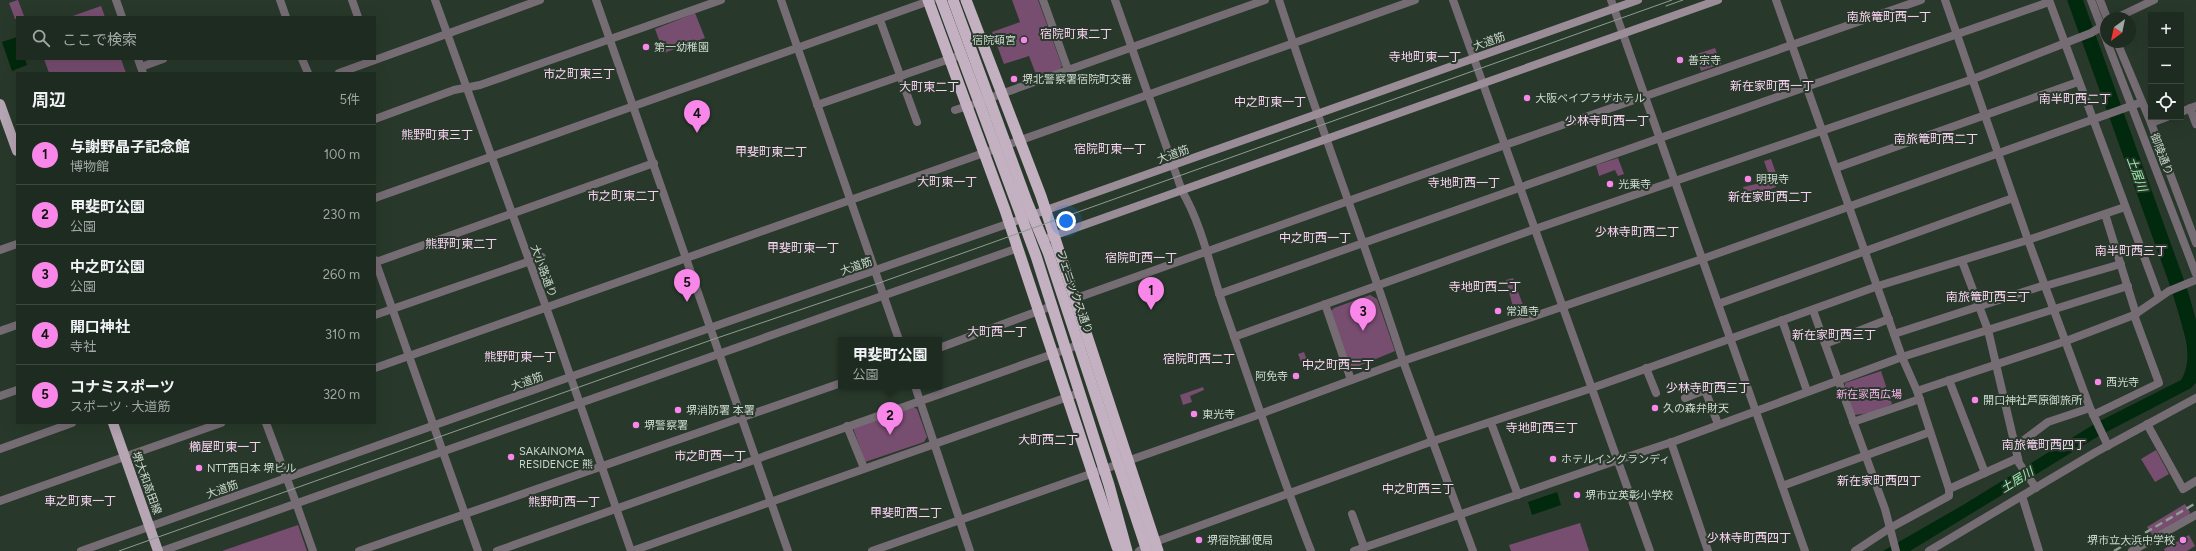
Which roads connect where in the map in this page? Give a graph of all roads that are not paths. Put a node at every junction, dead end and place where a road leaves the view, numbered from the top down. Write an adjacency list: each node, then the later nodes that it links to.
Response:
1 (116, 0): 33 (street)
2 (280, 0): 34 (street)
3 (352, 0): 35 (street)
4 (435, 0): 39 (street, 大小路通り)
5 (540, 0): 29 (street)
6 (596, 0): 42 (street)
7 (722, 0): 42 (street)
8 (782, 0): 46 (street)
9 (930, 0): 37 (street); 50 (highway)
10 (941, 0): 50 (highway)
11 (953, 0): 69 (highway, フェニックス通り)
12 (966, 0): 66 (highway)
13 (1043, 0): 57 (street)
14 (1115, 0): 47 (street)
15 (1265, 0): 47 (street)
16 (1279, 0): 44 (street)
17 (1415, 0): 44 (street)
18 (1453, 0): 51 (street)
19 (1611, 0): 30 (street)
20 (1638, 0): 30 (main road, 大道筋)
21 (1718, 0): 40 (main road)
22 (1776, 0): 45 (street)
23 (1921, 0): 45 (street)
24 (1945, 0): 41 (street)
25 (2091, 0): 36 (street)
26 (2100, 0): 31 (street)
27 (2154, 0): 32 (street)
28 (2049, 1): 41 (street); 43 (street)
29 (524, 3): 39 (street)
30 (1614, 9): 40 (street); 51 (main road, 大道筋)
31 (2105, 12)
32 (2129, 12)
33 (122, 16)
34 (285, 16)
35 (358, 16)
36 (2100, 17)
37 (880, 20): 46 (street); 60 (street)
38 (2100, 27): 43 (street)
39 (448, 34): 52 (street); 65 (street, 大小路通り)
40 (1623, 34): 63 (main road); 68 (street)
41 (1957, 34): 61 (street); 64 (street)
42 (609, 39): 65 (street); 76 (street)
43 (2064, 43): 61 (street); 62 (street)
44 (1293, 44): 67 (street); 79 (street)
45 (1793, 44): 64 (street); 68 (street)
46 (797, 48): 73 (street); 76 (street)
47 (1131, 48): 57 (street); 67 (street)
48 (2109, 48): 75 (street, 御陵通り)
49 (2120, 48): 71 (street, 御陵通り)
50 (955, 56): 60 (street); 70 (highway); 74 (highway)
51 (1473, 58): 63 (street); 79 (main road, 大道筋)
52 (376, 59)
53 (160, 60): 56 (street)
54 (302, 60): 58 (street)
55 (373, 60): 59 (street)
56 (140, 66)
57 (1068, 70): 66 (street)
58 (308, 72)
59 (342, 72)
60 (900, 76): 73 (street); 84 (street)
61 (1972, 79): 80 (street); 87 (street)
62 (2078, 82): 80 (street); 82 (street)
63 (1482, 84): 89 (main road); 92 (street)
64 (1808, 87): 87 (street); 88 (street)
65 (467, 88): 81 (street); 96 (street, 大小路通り)
66 (1002, 94): 69 (street); 90 (highway)
67 (1149, 95): 90 (street); 98 (street)
68 (1644, 97): 88 (street); 92 (street)
69 (990, 98): 70 (street); 91 (highway, フェニックス通り)
70 (978, 102): 74 (street); 94 (highway)
71 (2142, 102): 75 (street); 85 (street, 御陵通り)
72 (0, 104): 93 (main road)
73 (817, 105): 105 (street)
74 (967, 106): 78 (street); 94 (highway)
75 (2132, 106): 82 (street); 135 (street, 御陵通り)
76 (632, 107): 96 (street); 97 (street)
77 (2193, 107): 86 (street)
78 (955, 110)
79 (1316, 113): 89 (street); 98 (main road, 大道筋)
80 (1985, 116): 95 (street); 99 (street)
81 (376, 119)
82 (2092, 120): 95 (street); 108 (street)
83 (2159, 120): 85 (street)
84 (917, 122)
85 (2151, 123): 118 (street, 御陵通り)
86 (2196, 124)
87 (1822, 130): 99 (street); 100 (street)
88 (1660, 138): 100 (street); 101 (street)
89 (1326, 139): 102 (main road); 106 (street)
90 (1019, 141): 91 (street); 109 (highway)
91 (1007, 145): 112 (highway, フェニックス通り)
92 (1505, 145): 101 (street); 106 (street)
93 (16, 148)
94 (990, 151): 105 (street); 113 (highway); 114 (highway)
95 (1998, 153): 104 (street); 107 (street)
96 (491, 156): 103 (street); 110 (street, 大小路通り)
97 (654, 163): 110 (street); 127 (street)
98 (1173, 165): 102 (street); 109 (main road, 大道筋)
99 (1836, 168): 107 (street)
100 (1675, 181): 115 (street); 128 (street)
101 (1520, 188): 115 (street); 121 (street)
102 (1182, 191): 116 (main road); 125 (street)
103 (376, 198)
104 (2014, 198): 117 (street); 124 (street)
105 (850, 200): 127 (street); 134 (street)
106 (1348, 202): 121 (street); 125 (street)
107 (1849, 206): 124 (street); 128 (street)
108 (2125, 208): 111 (street); 143 (street)
109 (1045, 210): 112 (main road, 大道筋); 116 (highway)
110 (512, 214): 129 (street); 130 (street, 大小路通り)
111 (2105, 214): 117 (street); 133 (street)
112 (1032, 215): 113 (main road, 大道筋); 116 (highway, フェニックス通り)
113 (1021, 219): 114 (main road, 大道筋); 120 (highway)
114 (1010, 223): 122 (highway); 134 (street, 大道筋)
115 (1535, 229): 137 (street); 150 (street)
116 (1048, 237): 120 (main road); 144 (highway, フェニックス通り)
117 (2028, 240): 131 (street); 138 (street)
118 (2196, 243)
119 (16, 244): 123 (street)
120 (1030, 244): 122 (main road); 147 (highway)
121 (1363, 244): 137 (street); 141 (street)
122 (1018, 248): 142 (street); 154 (highway)
123 (0, 250)
124 (1865, 250): 139 (street); 146 (street)
125 (1206, 252): 141 (street); 144 (street)
126 (542, 257): 130 (street)
127 (686, 258): 149 (street); 160 (street)
128 (1702, 259): 146 (street); 150 (street)
129 (376, 261)
130 (529, 261): 149 (street, 大小路通り); 151 (street)
131 (1962, 261): 139 (street); 148 (street)
132 (376, 264): 151 (street)
133 (2121, 264): 138 (street); 140 (street)
134 (875, 271): 142 (street); 160 (street, 大道筋)
135 (2196, 274)
136 (2196, 280): 143 (street)
137 (1379, 285): 145 (street); 175 (street)
138 (2045, 285): 148 (street); 152 (street)
139 (1878, 286): 153 (street); 158 (street)
140 (2128, 286): 152 (street); 155 (street)
141 (1220, 294): 165 (street)
142 (883, 297): 164 (street); 172 (street)
143 (2159, 297): 155 (street)
144 (1069, 301): 168 (highway, フェニックス通り)
145 (1325, 304): 165 (street); 180 (street)
146 (1718, 304): 166 (street)
147 (1052, 306): 154 (street); 171 (highway)
148 (1978, 306): 161 (street); 163 (street)
149 (546, 308): 173 (street); 179 (street, 大小路通り)
150 (1562, 308): 175 (street); 184 (street)
151 (392, 309): 156 (street); 173 (street)
152 (2054, 309): 161 (street); 167 (street)
153 (1813, 310): 157 (street); 169 (street)
154 (1040, 311): 170 (street); 171 (highway)
155 (2135, 314): 167 (street); 198 (street)
156 (376, 316)
157 (1782, 320): 166 (street); 187 (street)
158 (1889, 320): 163 (street); 169 (street)
159 (16, 325): 162 (street)
160 (711, 328): 172 (street); 179 (street, 大道筋)
161 (1988, 330): 174 (street); 176 (street)
162 (0, 331)
163 (1894, 334): 174 (street)
164 (897, 337)
165 (1234, 337): 197 (street)
166 (1731, 338): 178 (street); 196 (street)
167 (2066, 341): 176 (street); 198 (street)
168 (1084, 343): 171 (street); 223 (highway, フェニックス通り)
169 (1825, 344): 181 (street)
170 (942, 347)
171 (1059, 351): 189 (highway); 194 (street)
172 (718, 353): 195 (street); 199 (street)
173 (409, 356): 177 (street); 208 (street)
174 (1902, 357): 181 (street); 190 (street)
175 (1403, 361): 180 (street); 211 (street)
176 (1997, 364): 182 (street); 215 (street)
177 (376, 368)
178 (1646, 368): 184 (street); 188 (street)
179 (570, 377): 195 (street, 大小路通り); 208 (street, 大道筋)
180 (1350, 380): 197 (street)
181 (1838, 380): 187 (street); 200 (street)
182 (1949, 380): 190 (street); 227 (street)
183 (838, 384): 199 (street)
184 (1592, 388): 201 (street); 221 (street)
185 (916, 389): 194 (street)
186 (16, 390): 191 (street)
187 (1807, 391): 196 (street)
188 (1656, 393)
189 (1073, 395): 214 (street); 226 (highway)
190 (1918, 395): 200 (street); 210 (street)
191 (0, 396)
192 (1685, 398): 206 (street)
193 (2196, 398): 207 (street)
194 (921, 401): 209 (street); 214 (street)
195 (578, 402): 217 (street); 224 (street, 大小路通り)
196 (1756, 410): 206 (street); 230 (street)
197 (1261, 414): 223 (street); 233 (street)
198 (2093, 414): 213 (street); 215 (street)
199 (741, 419): 220 (street); 224 (street)
200 (1853, 422): 218 (street)
201 (1491, 423): 211 (street); 234 (street)
202 (69, 424): 216 (street)
203 (113, 424): 219 (main road, 堺大和高田線)
204 (218, 424): 219 (street)
205 (266, 424): 228 (street)
206 (1718, 424): 212 (street)
207 (2147, 424): 213 (street); 229 (street)
208 (434, 425): 217 (street); 228 (street, 大道筋)
209 (847, 426): 220 (street); 225 (street)
210 (1930, 432): 218 (street); 232 (street)
211 (1432, 441): 233 (street); 240 (street)
212 (1671, 442): 221 (street); 269 (street)
213 (2106, 442): 231 (street)
214 (934, 444): 225 (street); 244 (street)
215 (2016, 446): 222 (street)
216 (0, 449)
217 (443, 450): 237 (street); 241 (street)
218 (1866, 456): 230 (street); 246 (street)
219 (124, 457): 236 (street); 245 (main road, 堺大和高田線)
220 (756, 460): 238 (street); 239 (street)
221 (1618, 460): 234 (street); 268 (street)
222 (2019, 461): 227 (street); 231 (street)
223 (1123, 462): 226 (street); 248 (highway); 250 (highway, フェニックス通り)
224 (601, 466): 239 (street, 大小路通り); 241 (street)
225 (864, 468): 238 (street)
226 (1099, 471): 244 (street); 263 (highway); 264 (highway)
227 (1985, 473): 232 (street)
228 (286, 477): 237 (street); 245 (street, 大道筋)
229 (2196, 481)
230 (1782, 486): 270 (street)
231 (2034, 486): 235 (street)
232 (1949, 489): 246 (street)
233 (1289, 495): 248 (street); 265 (street)
234 (1518, 495): 240 (street)
235 (2022, 496): 273 (street); 274 (street)
236 (0, 501)
237 (296, 502): 253 (street); 254 (street)
238 (771, 503): 259 (street); 260 (street)
239 (616, 509): 258 (street); 259 (street, 大小路通り)
240 (1459, 513): 249 (street); 267 (street)
241 (466, 514): 247 (street); 257 (street)
242 (1352, 514): 249 (street)
243 (2196, 514): 275 (street)
244 (960, 521): 261 (street); 262 (street)
245 (150, 527): 251 (street, 大道筋); 252 (main road, 堺大和高田線)
246 (1890, 528): 271 (street); 272 (street)
247 (382, 543): 255 (street); 256 (street)
248 (1157, 547): 250 (street)
249 (1364, 547): 266 (street)
250 (1144, 550)
251 (81, 551)
252 (158, 551)
253 (162, 551)
254 (313, 551)
255 (359, 551)
256 (386, 551)
257 (478, 551)
258 (497, 551)
259 (632, 551)
260 (788, 551)
261 (872, 551)
262 (970, 551)
263 (1121, 551)
264 (1127, 551)
265 (1311, 551)
266 (1354, 551)
267 (1473, 551)
268 (1650, 551)
269 (1708, 551)
270 (1805, 551)
271 (1855, 551)
272 (1896, 551)
273 (1929, 551)
274 (2039, 551)
275 (2132, 551)

